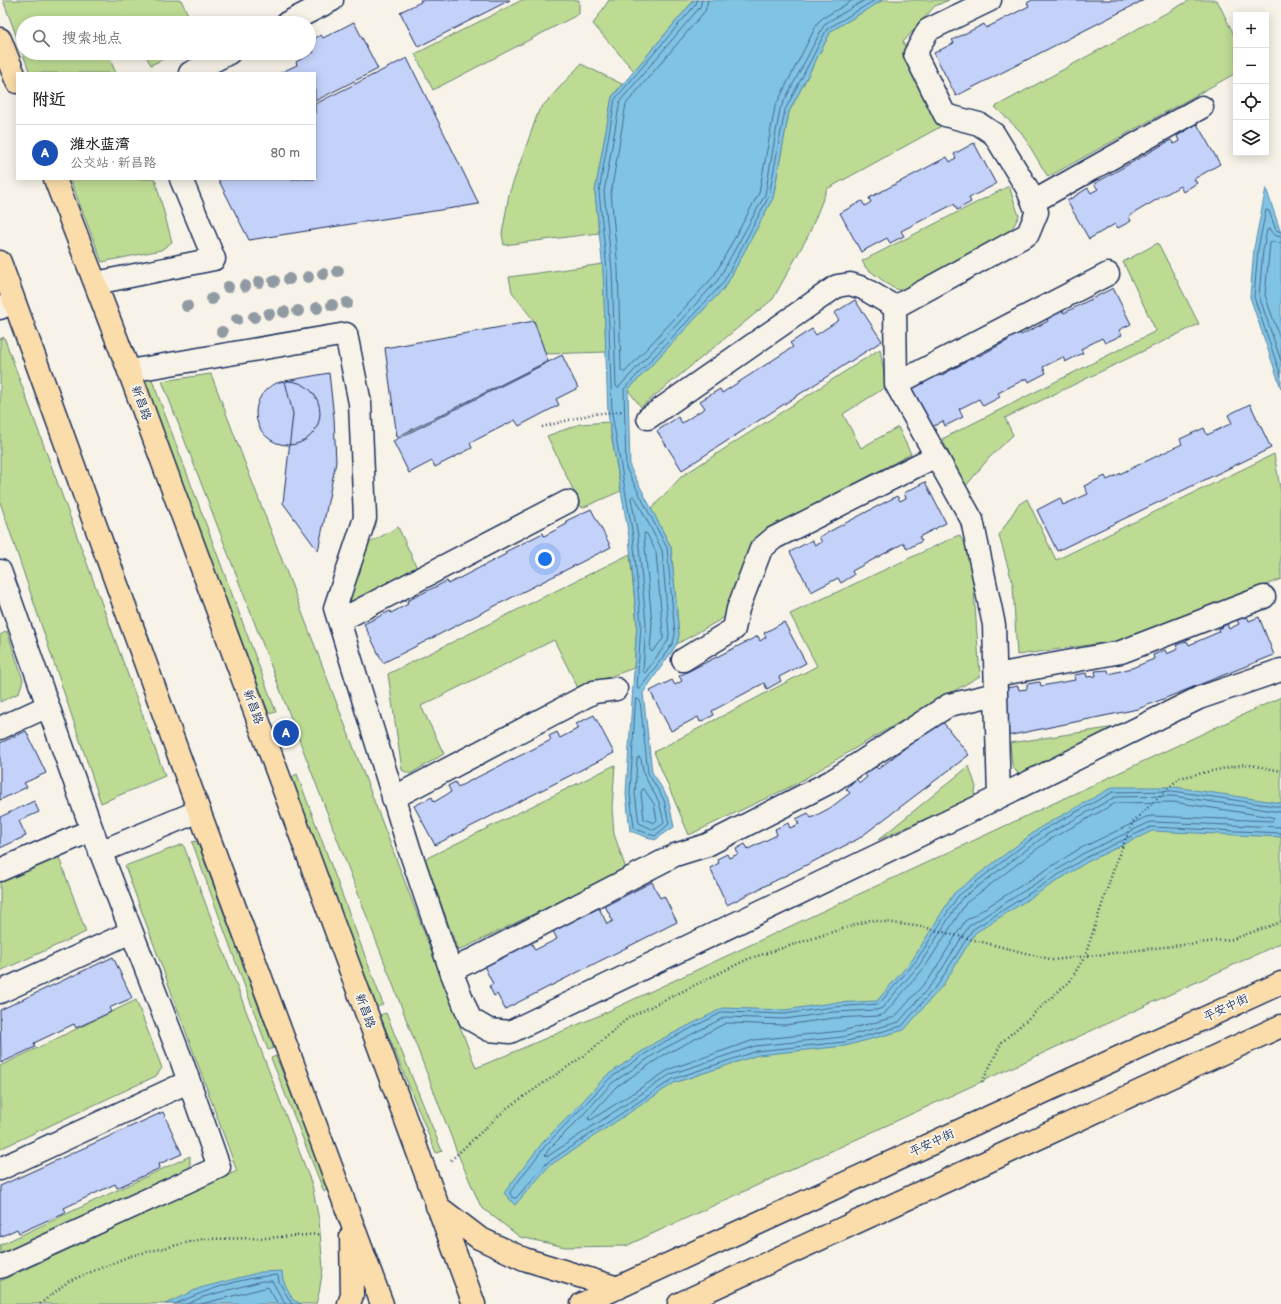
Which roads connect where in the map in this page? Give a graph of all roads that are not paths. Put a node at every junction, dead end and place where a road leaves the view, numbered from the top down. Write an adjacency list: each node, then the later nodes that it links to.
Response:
1 (332, 0): 3 (lane)
2 (990, 0): 11 (lane)
3 (301, 16)
4 (0, 39): 7 (main road)
5 (215, 60): 6 (lane)
6 (192, 72)
7 (16, 79)
8 (1202, 107): 11 (lane)
9 (55, 180): 14 (main road, 新昌路)
10 (181, 180): 14 (lane)
11 (1033, 202): 16 (lane)
12 (0, 262): 15 (main road)
13 (1108, 274): 18 (lane)
14 (96, 283): 17 (main road, 新昌路)
15 (7, 305): 33 (main road)
16 (895, 307): 18 (lane); 19 (lane)
17 (129, 371): 24 (lane); 44 (main road, 新昌路)
18 (896, 384): 20 (lane)
19 (639, 414)
20 (936, 456): 25 (lane); 27 (lane)
21 (567, 502): 24 (lane)
22 (0, 572): 29 (lane)
23 (1264, 597): 27 (lane)
24 (339, 621): 32 (lane)
25 (683, 660)
26 (1281, 670): 31 (lane)
27 (996, 685): 31 (lane); 38 (lane)
28 (616, 689): 32 (lane)
29 (48, 706): 30 (lane); 34 (lane)
30 (0, 728)
31 (999, 797): 38 (lane)
32 (393, 798): 38 (lane)
33 (199, 811): 35 (lane); 45 (main road)
34 (92, 830): 35 (lane); 36 (lane)
35 (100, 852): 37 (lane)
36 (0, 870)
37 (131, 932): 40 (lane); 42 (lane)
38 (451, 971)
39 (1281, 982): 47 (main road, 平安中街)
40 (0, 992)
41 (1281, 1026): 52 (main road)
42 (188, 1082): 43 (lane); 46 (lane)
43 (0, 1169)
44 (437, 1205): 47 (main road); 50 (main road, 新昌路)
45 (351, 1220): 48 (main road); 49 (main road)
46 (0, 1267)
47 (618, 1288): 51 (main road, 平安中街)
48 (349, 1304)
49 (382, 1304)
50 (474, 1304)
51 (582, 1304)
52 (679, 1304)

